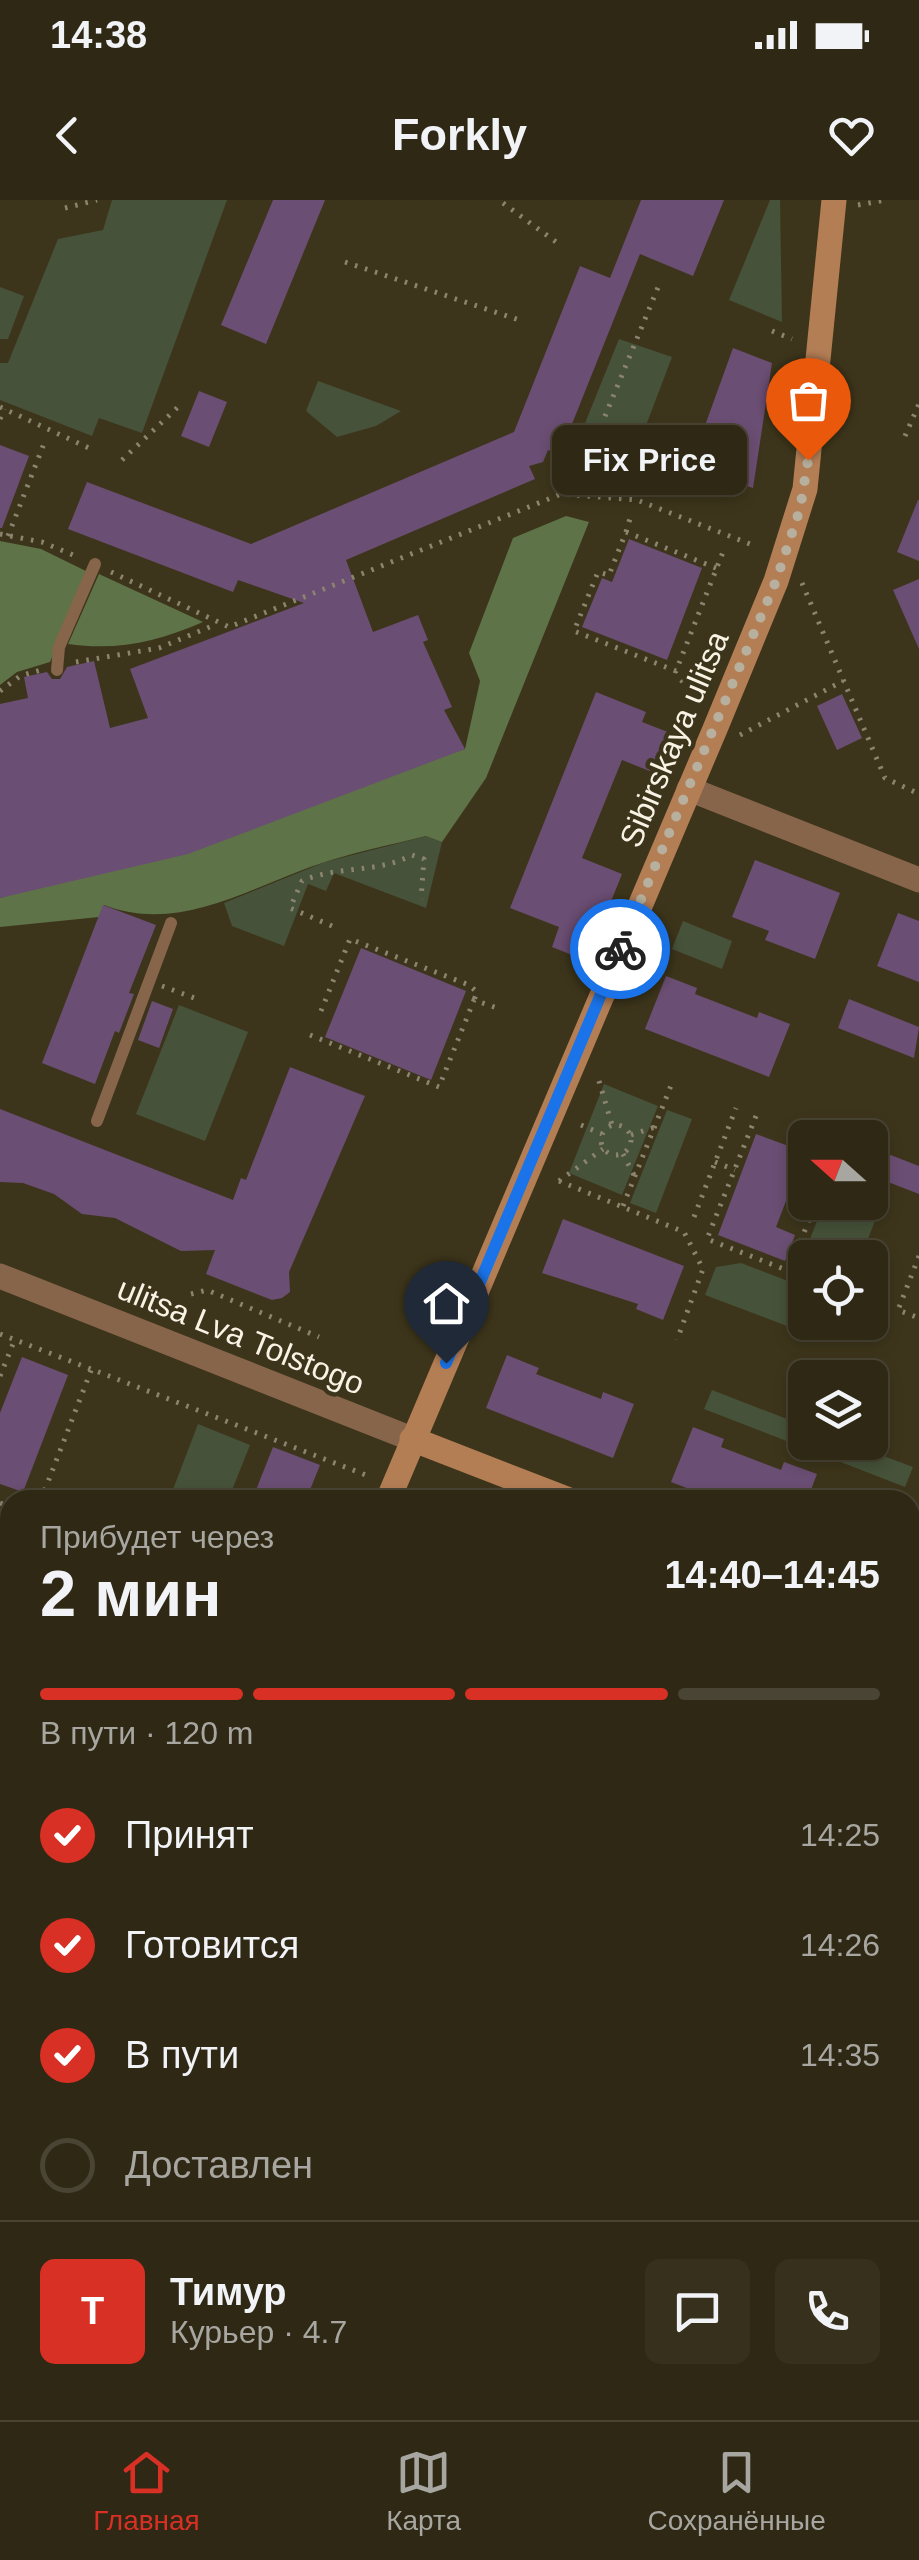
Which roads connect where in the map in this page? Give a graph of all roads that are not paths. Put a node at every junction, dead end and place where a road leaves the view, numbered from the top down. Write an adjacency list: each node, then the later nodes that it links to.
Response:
1 (846, 203): 4 (main road, Sibirskaya ulitsa)
2 (95, 564): 3 (lane)
3 (56, 668)
4 (690, 789): 5 (street); 9 (main road, Sibirskaya ulitsa)
5 (919, 880)
6 (171, 923): 7 (lane)
7 (98, 1121)
8 (0, 1276): 9 (street, ulitsa Lva Tolstogo)
9 (412, 1440): 10 (main road, Sibirskaya ulitsa); 11 (main road, ulitsa Lva Tolstogo)
10 (392, 1490)
11 (544, 1490)

